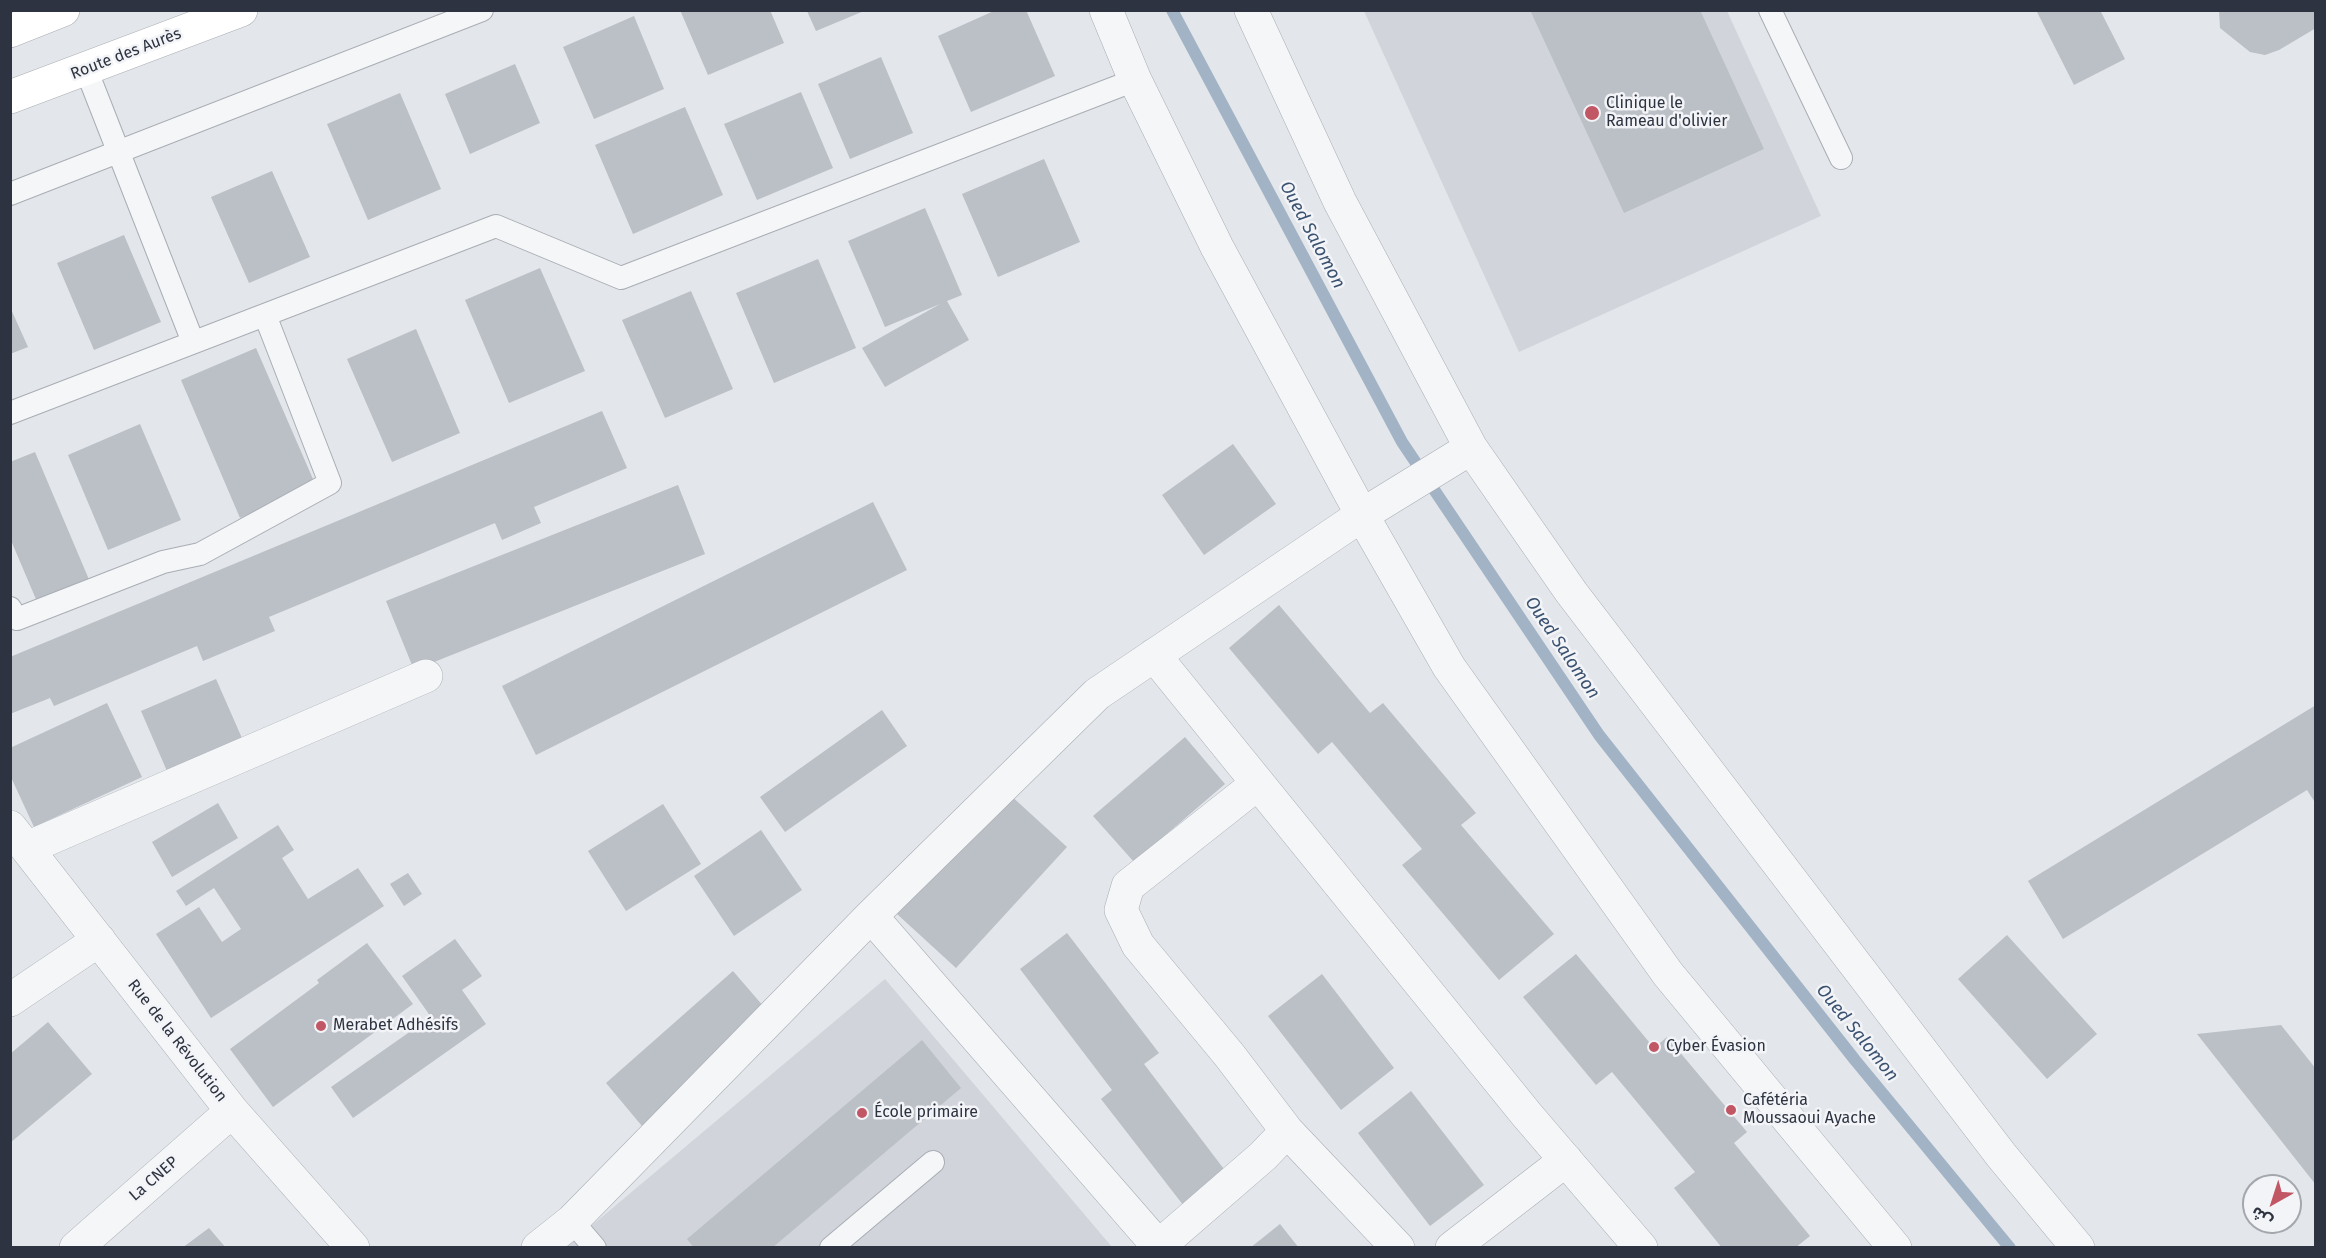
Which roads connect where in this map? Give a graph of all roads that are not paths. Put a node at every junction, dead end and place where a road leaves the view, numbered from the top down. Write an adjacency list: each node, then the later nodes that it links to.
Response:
1 (63, 10): 7 (street)
2 (241, 10): 8 (street, Route des Aurès)
3 (482, 10): 11 (lane)
4 (1106, 10): 9 (street)
5 (1251, 10): 17 (street)
6 (1770, 10): 12 (lane)
7 (10, 31)
8 (86, 69): 10 (street, Route des Aurès); 11 (lane)
9 (1135, 80): 14 (lane); 18 (street)
10 (10, 97)
11 (119, 153): 13 (lane); 15 (lane)
12 (1841, 159)
13 (10, 194)
14 (265, 315): 15 (lane); 19 (lane)
15 (193, 342): 16 (lane)
16 (10, 413)
17 (1471, 448): 18 (street); 42 (street)
18 (1362, 515): 20 (street); 41 (street)
19 (10, 608)
20 (1154, 656): 22 (street); 24 (street)
21 (426, 676): 23 (street)
22 (1257, 784): 28 (street); 29 (street)
23 (19, 837): 25 (street, Rue de la Révolution)
24 (872, 916): 31 (street); 32 (street)
25 (99, 940): 26 (street); 27 (street, Rue de la Révolution)
26 (10, 1000)
27 (232, 1111): 33 (street, La CNEP); 34 (street, Rue de la Révolution)
28 (1287, 1131): 32 (street); 38 (street)
29 (1566, 1161): 39 (street); 40 (street)
30 (933, 1162): 37 (lane)
31 (572, 1221): 35 (street); 36 (lane)
32 (1159, 1247)
33 (76, 1248)
34 (353, 1248)
35 (538, 1248)
36 (595, 1248)
37 (831, 1248)
38 (1398, 1248)
39 (1452, 1248)
40 (1641, 1248)
41 (1895, 1248)
42 (2078, 1248)

